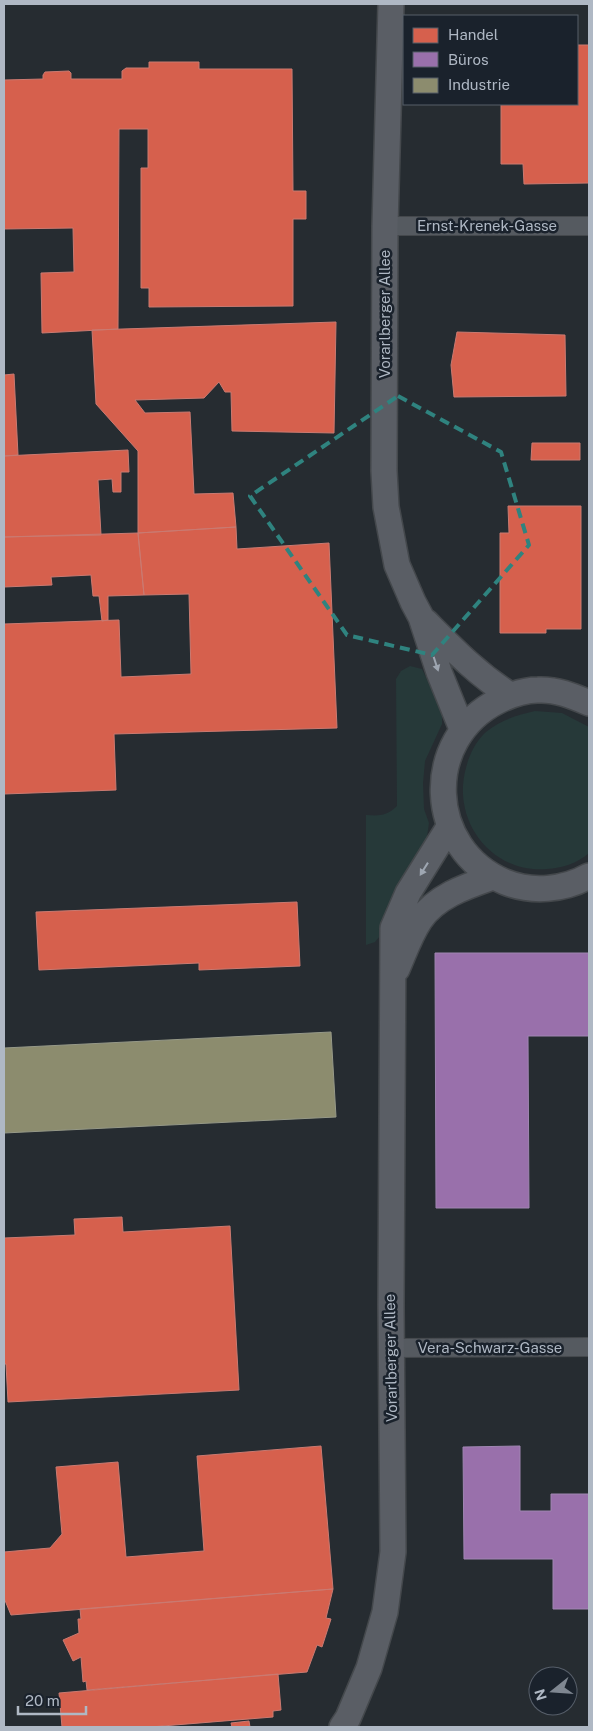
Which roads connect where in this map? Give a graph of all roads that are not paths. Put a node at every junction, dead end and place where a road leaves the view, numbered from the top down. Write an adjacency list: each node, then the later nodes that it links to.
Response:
1 (392, 4): 2 (main road, Vorarlberger Allee)
2 (385, 226): 3 (street, Ernst-Krenek-Gasse); 4 (main road, Vorarlberger Allee)
3 (589, 226)
4 (422, 617): 5 (main road, Vorarlberger Allee); 7 (main road, Vorarlberger Allee, one-way to 7)
5 (510, 695): 6 (main road); 7 (main road)
6 (589, 703)
7 (462, 729): 8 (main road)
8 (449, 827): 9 (main road); 11 (main road, Vorarlberger Allee, one-way to 11)
9 (492, 877): 10 (main road); 11 (main road, Vorarlberger Allee)
10 (585, 884)
11 (393, 981): 13 (main road, Vorarlberger Allee)
12 (589, 1347): 13 (street, Vera-Schwarz-Gasse)
13 (391, 1348): 14 (main road, Vorarlberger Allee)
14 (342, 1727)

